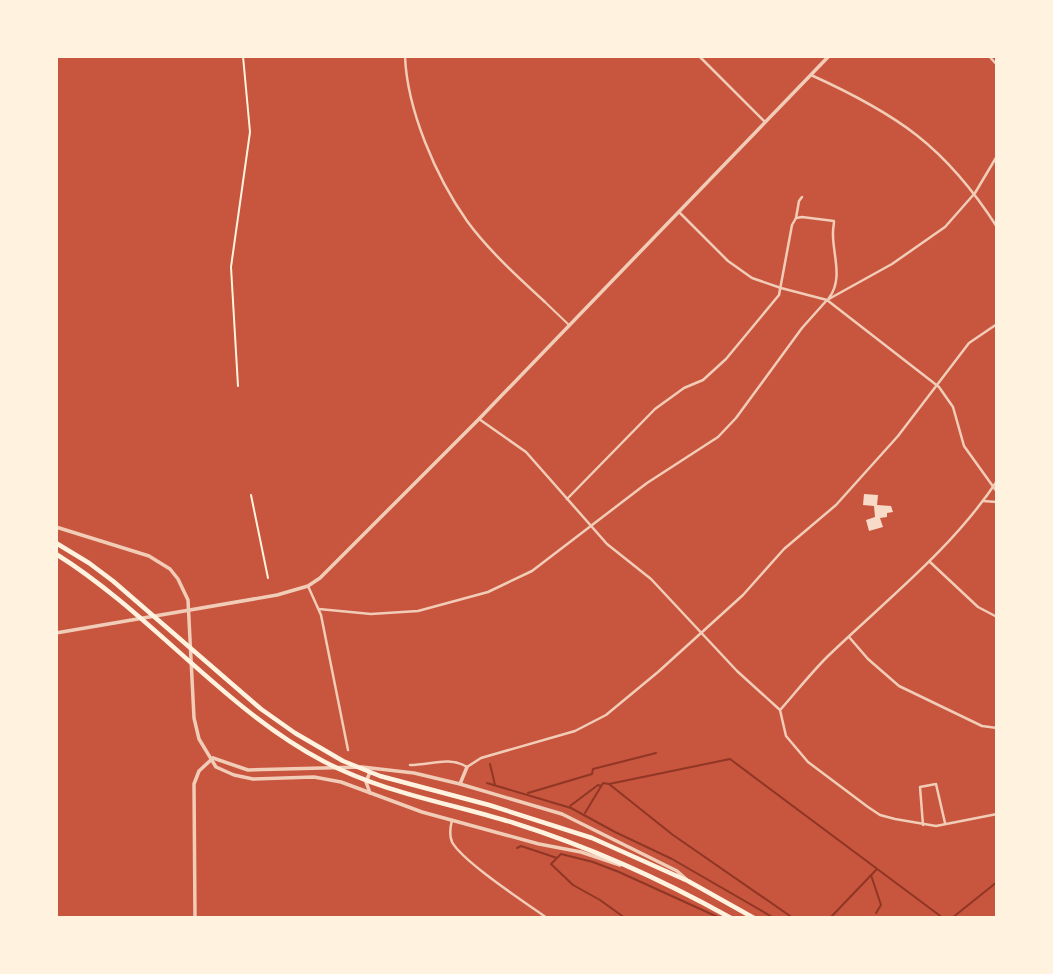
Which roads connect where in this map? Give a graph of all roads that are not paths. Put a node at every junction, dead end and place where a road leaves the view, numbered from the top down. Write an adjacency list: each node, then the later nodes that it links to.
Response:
1 (405, 56): 16 (street)
2 (699, 56): 7 (street)
3 (829, 56): 6 (street)
4 (989, 56): 5 (street)
5 (997, 65)
6 (811, 75): 7 (street); 9 (street)
7 (765, 122): 11 (street)
8 (997, 156): 9 (street)
9 (975, 193): 13 (street); 15 (street)
10 (802, 197): 12 (street)
11 (679, 212): 14 (street); 18 (street)
12 (796, 218): 14 (street); 15 (street)
13 (997, 227)
14 (780, 288): 15 (street); 24 (street)
15 (827, 300): 19 (street); 28 (street)
16 (545, 302): 18 (lane)
17 (997, 324): 19 (street)
18 (569, 325): 20 (street)
19 (936, 385): 22 (street); 37 (street)
20 (479, 419): 24 (street); 32 (street)
21 (997, 481): 22 (street)
22 (992, 488): 23 (street); 25 (street)
23 (997, 492)
24 (567, 499): 28 (street)
25 (982, 501): 26 (street); 31 (street)
26 (997, 502)
27 (56, 527): 34 (street)
28 (592, 528): 33 (street); 37 (street)
29 (56, 543): 53 (main road)
30 (56, 554): 52 (main road)
31 (930, 562): 35 (street); 38 (street)
32 (308, 586): 33 (street); 34 (street)
33 (319, 609): 41 (street)
34 (188, 610): 36 (street); 42 (street)
35 (997, 617)
36 (56, 634)
37 (701, 634): 39 (street); 44 (street)
38 (849, 637): 39 (street); 40 (street)
39 (780, 710): 51 (street)
40 (997, 728)
41 (348, 750)
42 (213, 758): 45 (street); 47 (street); 54 (street)
43 (410, 765): 44 (street)
44 (467, 767): 46 (street)
45 (374, 768): 46 (street); 47 (street)
46 (460, 784): 53 (street)
47 (370, 793): 49 (street)
48 (997, 814): 50 (street)
49 (452, 820): 52 (street); 55 (street)
50 (945, 824): 51 (street); 51 (street)
51 (923, 825)
52 (644, 873): 56 (main road)
53 (688, 881): 57 (main road)
54 (195, 918)
55 (547, 918)
56 (731, 918)
57 (754, 918)

